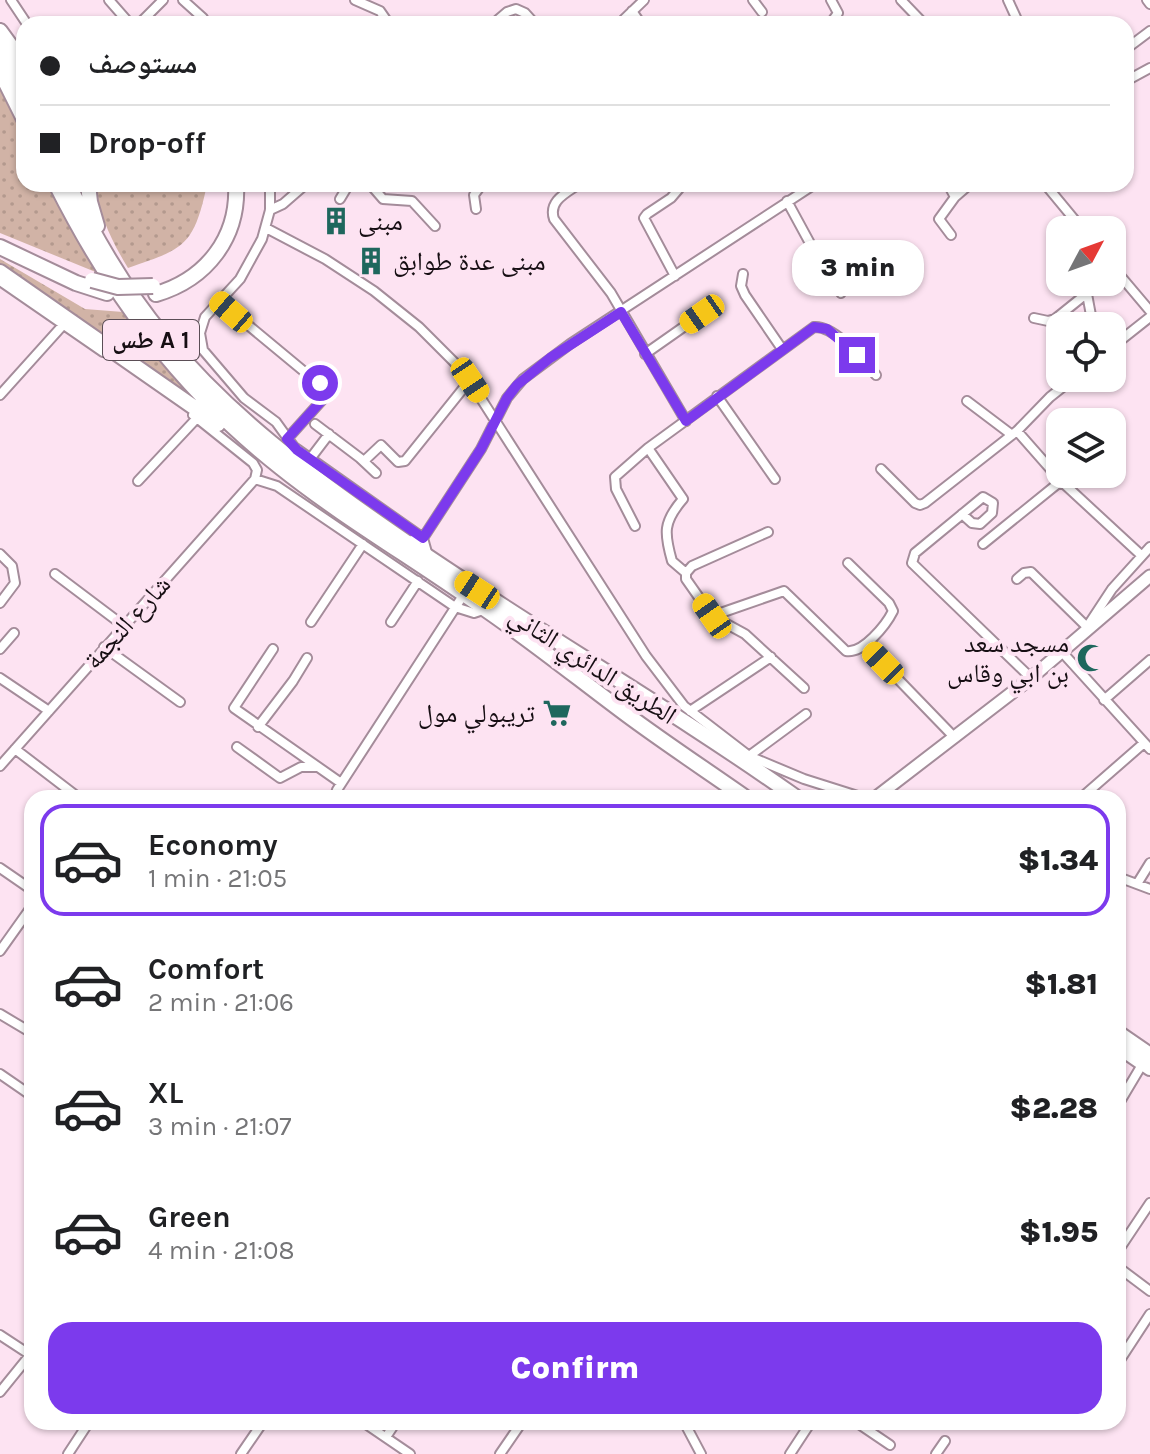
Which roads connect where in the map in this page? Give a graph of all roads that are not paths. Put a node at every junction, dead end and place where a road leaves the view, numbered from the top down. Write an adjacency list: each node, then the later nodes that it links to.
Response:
1 (109, 0): 9 (street)
2 (163, 0): 10 (street)
3 (183, 0): 11 (street)
4 (355, 0): 12 (street)
5 (644, 0): 7 (street)
6 (753, 0): 8 (street)
7 (632, 11): 15 (street); 16 (street)
8 (762, 12)
9 (123, 16)
10 (147, 16)
11 (201, 16)
12 (383, 16)
13 (502, 16): 14 (street)
14 (528, 16)
15 (627, 16)
16 (635, 16)
17 (0, 31): 19 (highway)
18 (0, 48): 21 (highway)
19 (16, 53)
20 (0, 71): 22 (highway)
21 (16, 81)
22 (16, 103)
23 (60, 192): 86 (highway, الطريق الدائري الثاني / طس A 1)
24 (72, 192): 50 (highway, الطريق الدائري الثاني / طس A 1)
25 (90, 192): 50 (highway)
26 (227, 192): 56 (highway)
27 (235, 192): 56 (highway)
28 (270, 192): 43 (street)
29 (297, 192): 43 (street)
30 (344, 192): 40 (street)
31 (377, 192): 45 (street)
32 (476, 192): 42 (street)
33 (568, 192): 61 (street)
34 (677, 192): 53 (street)
35 (802, 192): 41 (street)
36 (952, 192): 39 (street)
37 (961, 192): 39 (street)
38 (1052, 192): 44 (street)
39 (955, 197): 47 (street)
40 (340, 199)
41 (787, 201): 53 (street); 57 (street)
42 (476, 209)
43 (270, 210): 46 (street)
44 (1071, 216)
45 (435, 226)
46 (266, 228): 59 (street); 70 (street)
47 (951, 235)
48 (0, 239): 56 (highway, bridge)
49 (0, 247): 56 (highway)
50 (116, 271): 94 (highway, الطريق الدائري الثاني / طس A 1)
51 (0, 272): 86 (highway)
52 (743, 274): 67 (street)
53 (675, 276): 61 (street)
54 (0, 281): 65 (street)
55 (1126, 284): 60 (street)
56 (155, 290)
57 (841, 293)
58 (1084, 296): 64 (street)
59 (219, 301): 81 (street); 81 (street)
60 (1150, 311)
61 (621, 312): 68 (street); 76 (street)
62 (702, 314): 68 (street)
63 (1150, 317): 66 (street)
64 (1034, 318)
65 (63, 325): 72 (street); 75 (street)
66 (1126, 336)
67 (782, 349): 69 (street); 73 (street)
68 (645, 354): 77 (street)
69 (876, 375)
70 (470, 380): 76 (street); 84 (street)
71 (1056, 392): 79 (street)
72 (0, 395)
73 (717, 396): 77 (street); 90 (street)
74 (967, 401): 79 (street)
75 (197, 418): 89 (street); 91 (street)
76 (497, 420): 98 (street); 135 (street)
77 (686, 421): 82 (street)
78 (315, 424): 80 (street)
79 (1014, 433): 85 (street); 87 (street)
80 (329, 434): 83 (street); 84 (street)
81 (287, 439): 83 (street)
82 (648, 448): 96 (street); 107 (street)
83 (310, 459): 94 (street)
84 (364, 461): 88 (street)
85 (1046, 466)
86 (281, 468): 106 (highway, الطريق الدائري الثاني)
87 (881, 469)
88 (376, 473)
89 (255, 479): 100 (street); 117 (street, شارع النجمة)
90 (775, 479)
91 (138, 481)
92 (1052, 488): 101 (street)
93 (1069, 488): 104 (street)
94 (354, 498): 98 (street); 99 (highway, الطريق الدائري الثاني)
95 (962, 514): 129 (street)
96 (635, 526)
97 (768, 532): 107 (street)
98 (423, 538): 99 (street); 106 (street)
99 (404, 541): 106 (highway, الطريق الدائري الثاني)
100 (363, 544): 111 (street); 115 (street)
101 (983, 544)
102 (1150, 547): 104 (street)
103 (0, 554): 113 (street)
104 (1141, 555): 118 (street)
105 (848, 563): 120 (street)
106 (432, 566): 111 (highway); 112 (highway, الطريق الدائري الثاني); 131 (highway, الطريق الدائري الثاني)
107 (686, 573): 114 (street)
108 (55, 574): 117 (street)
109 (1150, 576): 118 (street)
110 (1017, 579): 118 (street)
111 (422, 584): 112 (street); 116 (street)
112 (459, 600): 137 (highway, الطريق الدائري الثاني); 146 (street)
113 (0, 603)
114 (712, 616): 120 (street); 125 (street)
115 (311, 622)
116 (391, 622)
117 (124, 626): 121 (street, شارع النجمة)
118 (1085, 631): 124 (street)
119 (14, 633): 122 (street)
120 (865, 645): 139 (street)
121 (104, 647): 133 (street); 134 (street, شارع النجمة)
122 (0, 649)
123 (273, 649): 138 (street)
124 (1062, 652): 129 (street); 132 (street)
125 (771, 657): 130 (street); 135 (street)
126 (307, 658): 138 (street)
127 (1150, 660): 132 (street)
128 (0, 678): 134 (street)
129 (1031, 678): 139 (street)
130 (804, 688)
131 (645, 698): 137 (highway); 150 (highway, الطريق الدائري الثاني)
132 (1104, 700): 140 (street)
133 (180, 702)
134 (49, 711): 142 (street, شارع النجمة)
135 (690, 711): 143 (street)
136 (806, 714): 143 (street)
137 (628, 716): 149 (highway, الطريق الدائري الثاني)
138 (258, 727): 145 (street)
139 (955, 738): 152 (street)
140 (1147, 746): 153 (street)
141 (237, 747): 145 (street)
142 (15, 749): 144 (street, شارع النجمة); 147 (street)
143 (749, 756): 151 (street)
144 (0, 766)
145 (317, 767): 146 (street)
146 (341, 783): 148 (street)
147 (69, 790)
148 (338, 790)
149 (734, 790)
150 (785, 790)
151 (839, 790)
152 (886, 790)
153 (1091, 790)
154 (1150, 863): 158 (street)
155 (0, 868): 157 (street)
156 (1126, 880): 158 (street)
157 (24, 884)
158 (1137, 884): 159 (street)
159 (1150, 889)
160 (24, 917): 161 (street)
161 (0, 951)
162 (0, 1014): 163 (street)
163 (24, 1028)
164 (1126, 1041): 166 (highway)
165 (1126, 1050): 166 (highway)
166 (1148, 1062): 169 (street)
167 (0, 1074): 168 (street)
168 (24, 1090)
169 (1126, 1094)
170 (1150, 1203): 171 (street)
171 (1126, 1239)
172 (1126, 1273): 173 (street)
173 (1150, 1291)
174 (1150, 1314): 177 (street)
175 (0, 1335): 176 (street)
176 (24, 1351)
177 (1126, 1351)
178 (24, 1364): 179 (street)
179 (0, 1392)
180 (84, 1430): 191 (street)
181 (258, 1430): 192 (street)
182 (375, 1430): 188 (street)
183 (391, 1430): 188 (street)
184 (516, 1430): 194 (street)
185 (688, 1430): 195 (street)
186 (806, 1430): 196 (street)
187 (868, 1430): 190 (street)
188 (386, 1437): 193 (street)
189 (945, 1441): 197 (street)
190 (890, 1445)
191 (68, 1454)
192 (241, 1454)
193 (410, 1454)
194 (500, 1454)
195 (701, 1454)
196 (790, 1454)
197 (936, 1454)

